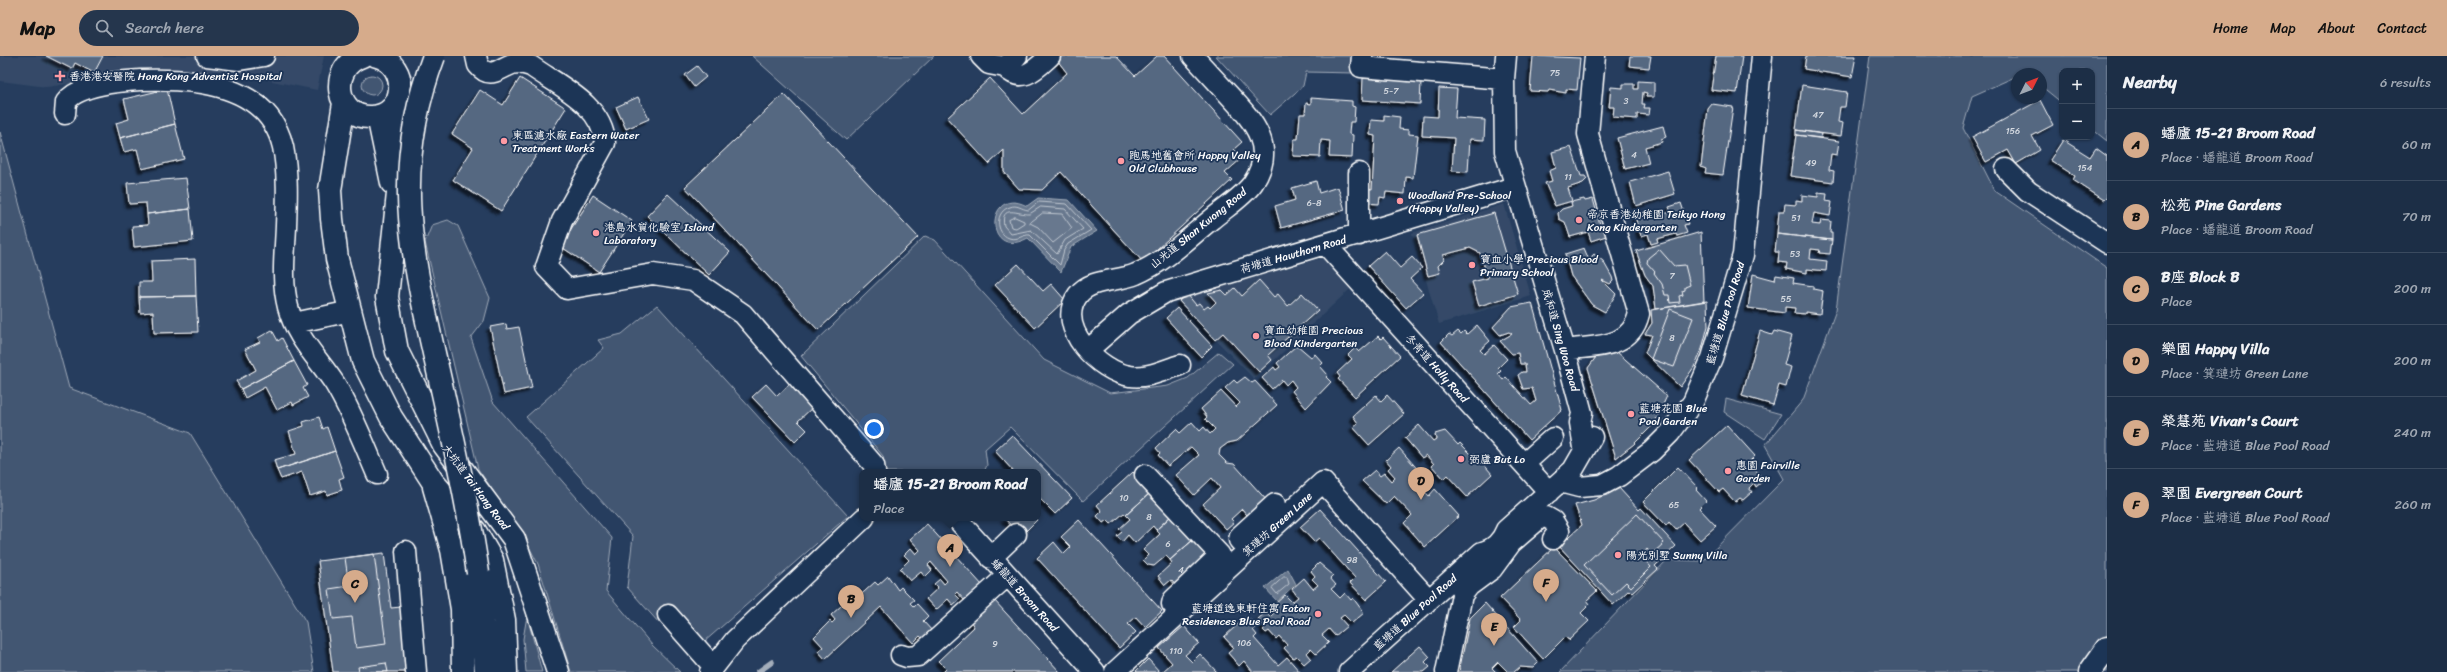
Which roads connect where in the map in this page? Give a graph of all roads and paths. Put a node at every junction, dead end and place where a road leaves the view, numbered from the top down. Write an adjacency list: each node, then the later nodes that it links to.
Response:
1 (207, 56): 2 (street)
2 (264, 56)
3 (434, 56): 57 (main road, bridge)
4 (476, 56): 34 (street)
5 (981, 56): 12 (street)
6 (1050, 56): 12 (street)
7 (1193, 56): 29 (street, 山光道 Shan Kwong Road)
8 (1506, 56): 14 (street, 成和道 Sing Woo Road)
9 (1595, 56): 30 (street)
10 (1762, 56): 38 (street, 藍塘道 Blue Pool Road)
11 (373, 57): 15 (main road); 16 (main road)
12 (1011, 61)
13 (1362, 62): 14 (street)
14 (1504, 79): 21 (street, 成和道 Sing Woo Road)
15 (399, 93): 18 (main road); 23 (main road, 大坑道 Tai Hang Road)
16 (344, 103): 18 (main road); 22 (main road)
17 (65, 114): 28 (street)
18 (370, 116): 22 (main road); 23 (main road, 大坑道 Tai Hang Road)
19 (2006, 169): 25 (street)
20 (1359, 172): 24 (street)
21 (1514, 187): 24 (street, 荷塘道 Hawthorn Road); 30 (street, 成和道 Sing Woo Road)
22 (330, 190): 27 (main road)
23 (395, 210): 59 (main road, 大坑道 Tai Hang Road)
24 (1359, 235): 26 (street, 荷塘道 Hawthorn Road)
25 (2107, 243)
26 (1326, 245): 29 (street, 荷塘道 Hawthorn Road); 33 (street, 冬青道 Holly Road)
27 (351, 311): 28 (street); 37 (main road)
28 (294, 323): 35 (street)
29 (1088, 350): 31 (street, 山光道 Shan Kwong Road)
30 (1565, 350): 38 (street, 成和道 Sing Woo Road)
31 (1180, 365)
32 (1552, 438): 33 (street)
33 (1524, 464): 38 (street, 冬青道 Holly Road)
34 (875, 469)
35 (377, 474)
36 (1145, 475): 51 (street)
37 (433, 482): 56 (main road); 58 (main road)
38 (1555, 487): 48 (street, 藍塘道 Blue Pool Road)
39 (1275, 504): 44 (street)
40 (861, 521): 54 (street)
41 (959, 521): 46 (street, 蟠龍道 Broom Road)
42 (1016, 534): 46 (street)
43 (1553, 539): 48 (street)
44 (1248, 550): 49 (street, 箕璉坊 Green Lane); 51 (street, 箕璉坊 Green Lane)
45 (406, 551): 55 (street)
46 (991, 558): 47 (street, 蟠龍道 Broom Road)
47 (1007, 576): 53 (street); 60 (street, 蟠龍道 Broom Road)
48 (1464, 579): 49 (street, 藍塘道 Blue Pool Road); 63 (street)
49 (1429, 600): 62 (street, 藍塘道 Blue Pool Road)
50 (668, 615): 54 (street)
51 (1179, 617): 61 (street, 箕璉坊 Green Lane)
52 (2107, 648): 64 (main road)
53 (901, 655)
54 (711, 669)
55 (416, 672)
56 (463, 672)
57 (486, 672)
58 (506, 672)
59 (558, 672)
60 (1095, 672)
61 (1115, 672)
62 (1349, 672)
63 (1446, 672)
64 (2090, 672)

